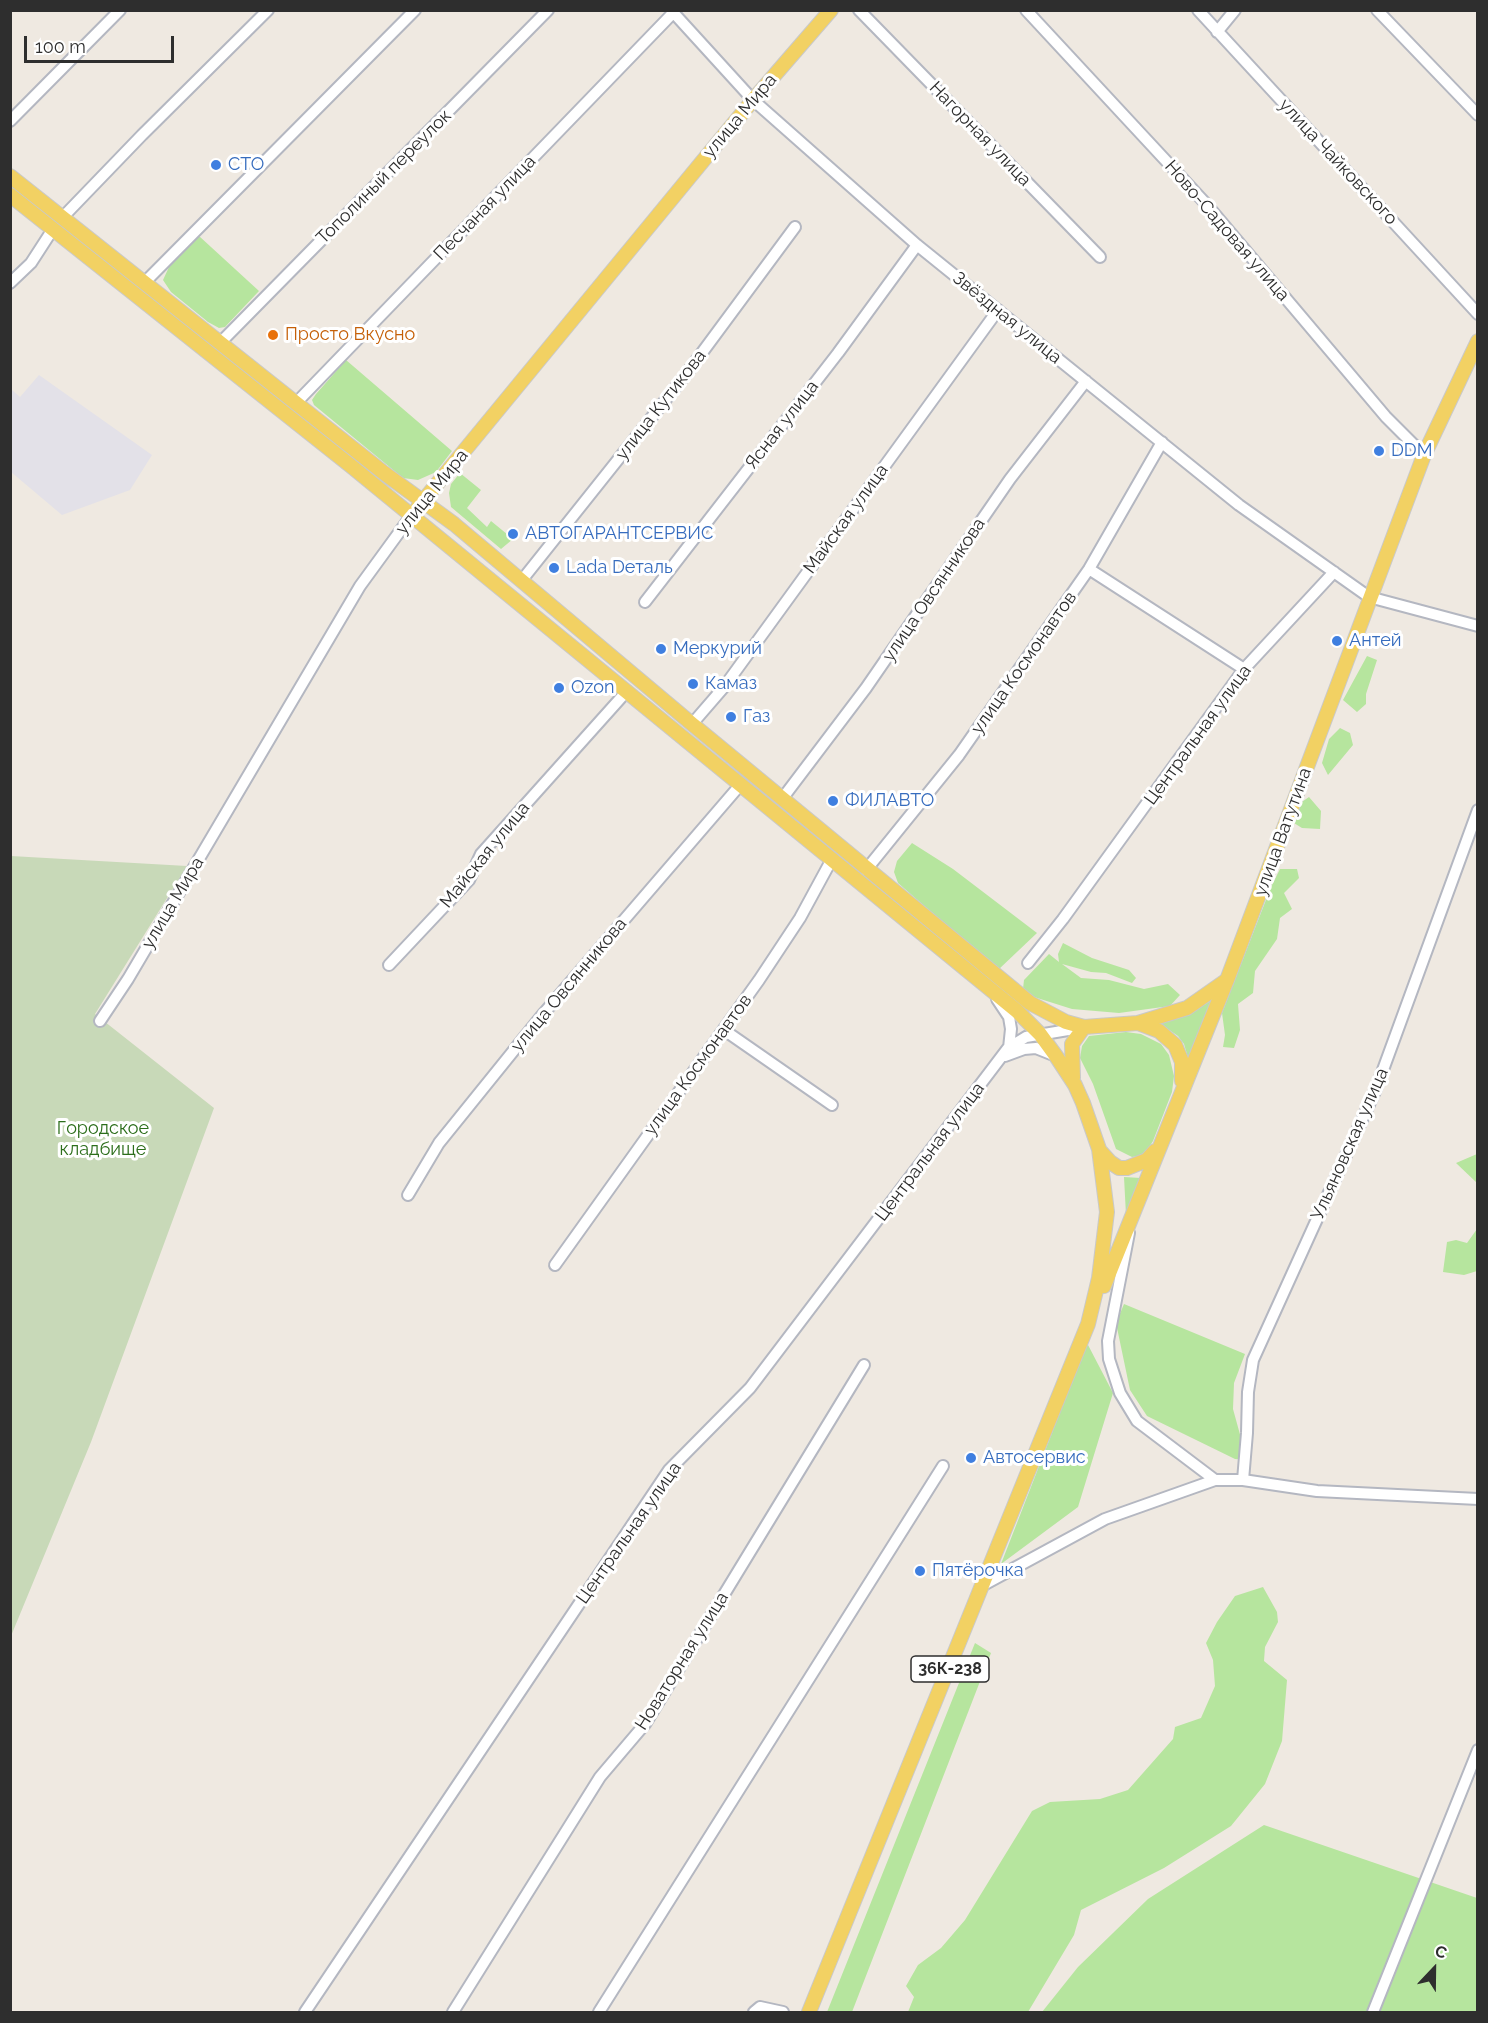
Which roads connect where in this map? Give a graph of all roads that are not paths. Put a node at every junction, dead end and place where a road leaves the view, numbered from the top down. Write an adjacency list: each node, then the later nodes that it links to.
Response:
1 (120, 10): 15 (street)
2 (268, 10): 18 (street)
3 (415, 10): 24 (street)
4 (548, 10): 28 (street, Тополиный переулок)
5 (831, 10): 13 (main road, улица Мира)
6 (859, 10): 22 (street, Нагорная улица)
7 (1026, 10): 32 (street, Ново-Садовая улица)
8 (1198, 10): 12 (street, улица Чайковского)
9 (1235, 10): 12 (street)
10 (1377, 10): 14 (street)
11 (672, 12): 13 (street, Звёздная улица); 30 (street, Песчаная улица)
12 (1217, 32): 26 (street, улица Чайковского)
13 (753, 100): 21 (street, Звёздная улица); 33 (main road, улица Мира)
14 (1478, 115)
15 (10, 122)
16 (10, 177): 18 (main road)
17 (10, 195): 20 (main road, 36К-238)
18 (62, 218): 24 (main road)
19 (795, 227): 37 (street, улица Кутикова)
20 (52, 229): 23 (street); 34 (main road, 36К-238)
21 (917, 245): 25 (street, Звёздная улица); 39 (street, Ясная улица)
22 (1100, 257)
23 (10, 283)
24 (144, 283): 28 (main road)
25 (998, 310): 29 (street, Звёздная улица); 43 (street, Майская улица)
26 (1478, 314)
27 (1478, 341): 32 (main road, улица Ватутина)
28 (220, 343): 30 (main road)
29 (1086, 381): 31 (street, Звёздная улица); 45 (street, улица Овсянникова)
30 (296, 403): 33 (main road)
31 (1162, 442): 35 (street, улица Космонавтов); 36 (street, Звёздная улица)
32 (1424, 455): 38 (main road, улица Ватутина)
33 (424, 501): 34 (main road, улица Мира); 37 (main road)
34 (411, 516): 42 (main road, 36К-238); 53 (street, улица Мира)
35 (1089, 569): 41 (street); 48 (street, улица Космонавтов)
36 (1334, 572): 38 (street, Звёздная улица); 41 (street, Центральная улица)
37 (522, 580): 43 (main road)
38 (1369, 597): 40 (street); 51 (main road, улица Ватутина)
39 (645, 602)
40 (1478, 626)
41 (1244, 669): 49 (street, Центральная улица)
42 (627, 691): 44 (main road, 36К-238); 50 (street, Майская улица)
43 (692, 724): 45 (main road)
44 (741, 784): 47 (main road, 36К-238); 66 (street, улица Овсянникова)
45 (782, 799): 48 (main road)
46 (1478, 810): 73 (street, Ульяновская улица)
47 (832, 859): 52 (main road, 36К-238); 56 (street, улица Космонавтов)
48 (866, 870): 55 (main road)
49 (1028, 963)
50 (389, 964)
51 (1227, 980): 54 (main road); 62 (main road, улица Ватутина)
52 (994, 993): 57 (main road, 36К-238); 58 (street)
53 (100, 1021)
54 (1138, 1023): 55 (main road); 62 (main road)
55 (1084, 1027): 57 (street, Центральная улица); 61 (main road)
56 (724, 1030): 63 (street); 68 (street, улица Космонавтов)
57 (1040, 1034): 58 (street, Центральная улица); 59 (main road, 36К-238)
58 (1008, 1048): 60 (street, Центральная улица)
59 (1056, 1056): 60 (street); 61 (main road, 36К-238)
60 (1000, 1059): 77 (street, Центральная улица)
61 (1075, 1085): 65 (main road, 36К-238)
62 (1181, 1092): 64 (main road, улица Ватутина)
63 (832, 1105)
64 (1159, 1146): 65 (main road); 67 (main road, улица Ватутина)
65 (1099, 1149): 69 (main road, 36К-238)
66 (408, 1195)
67 (1130, 1218): 69 (main road, улица Ватутина); 72 (street)
68 (555, 1265)
69 (1088, 1324): 75 (main road, 36К-238)
70 (864, 1365): 78 (street, Новаторная улица)
71 (943, 1466): 79 (street)
72 (1215, 1480): 73 (street); 75 (street)
73 (1243, 1480): 74 (street)
74 (1478, 1499)
75 (985, 1584): 82 (main road, 36К-238)
76 (1478, 1750): 83 (street)
77 (305, 2013)
78 (453, 2013)
79 (599, 2013)
80 (753, 2013): 81 (street)
81 (783, 2013)
82 (809, 2013)
83 (1373, 2013)

